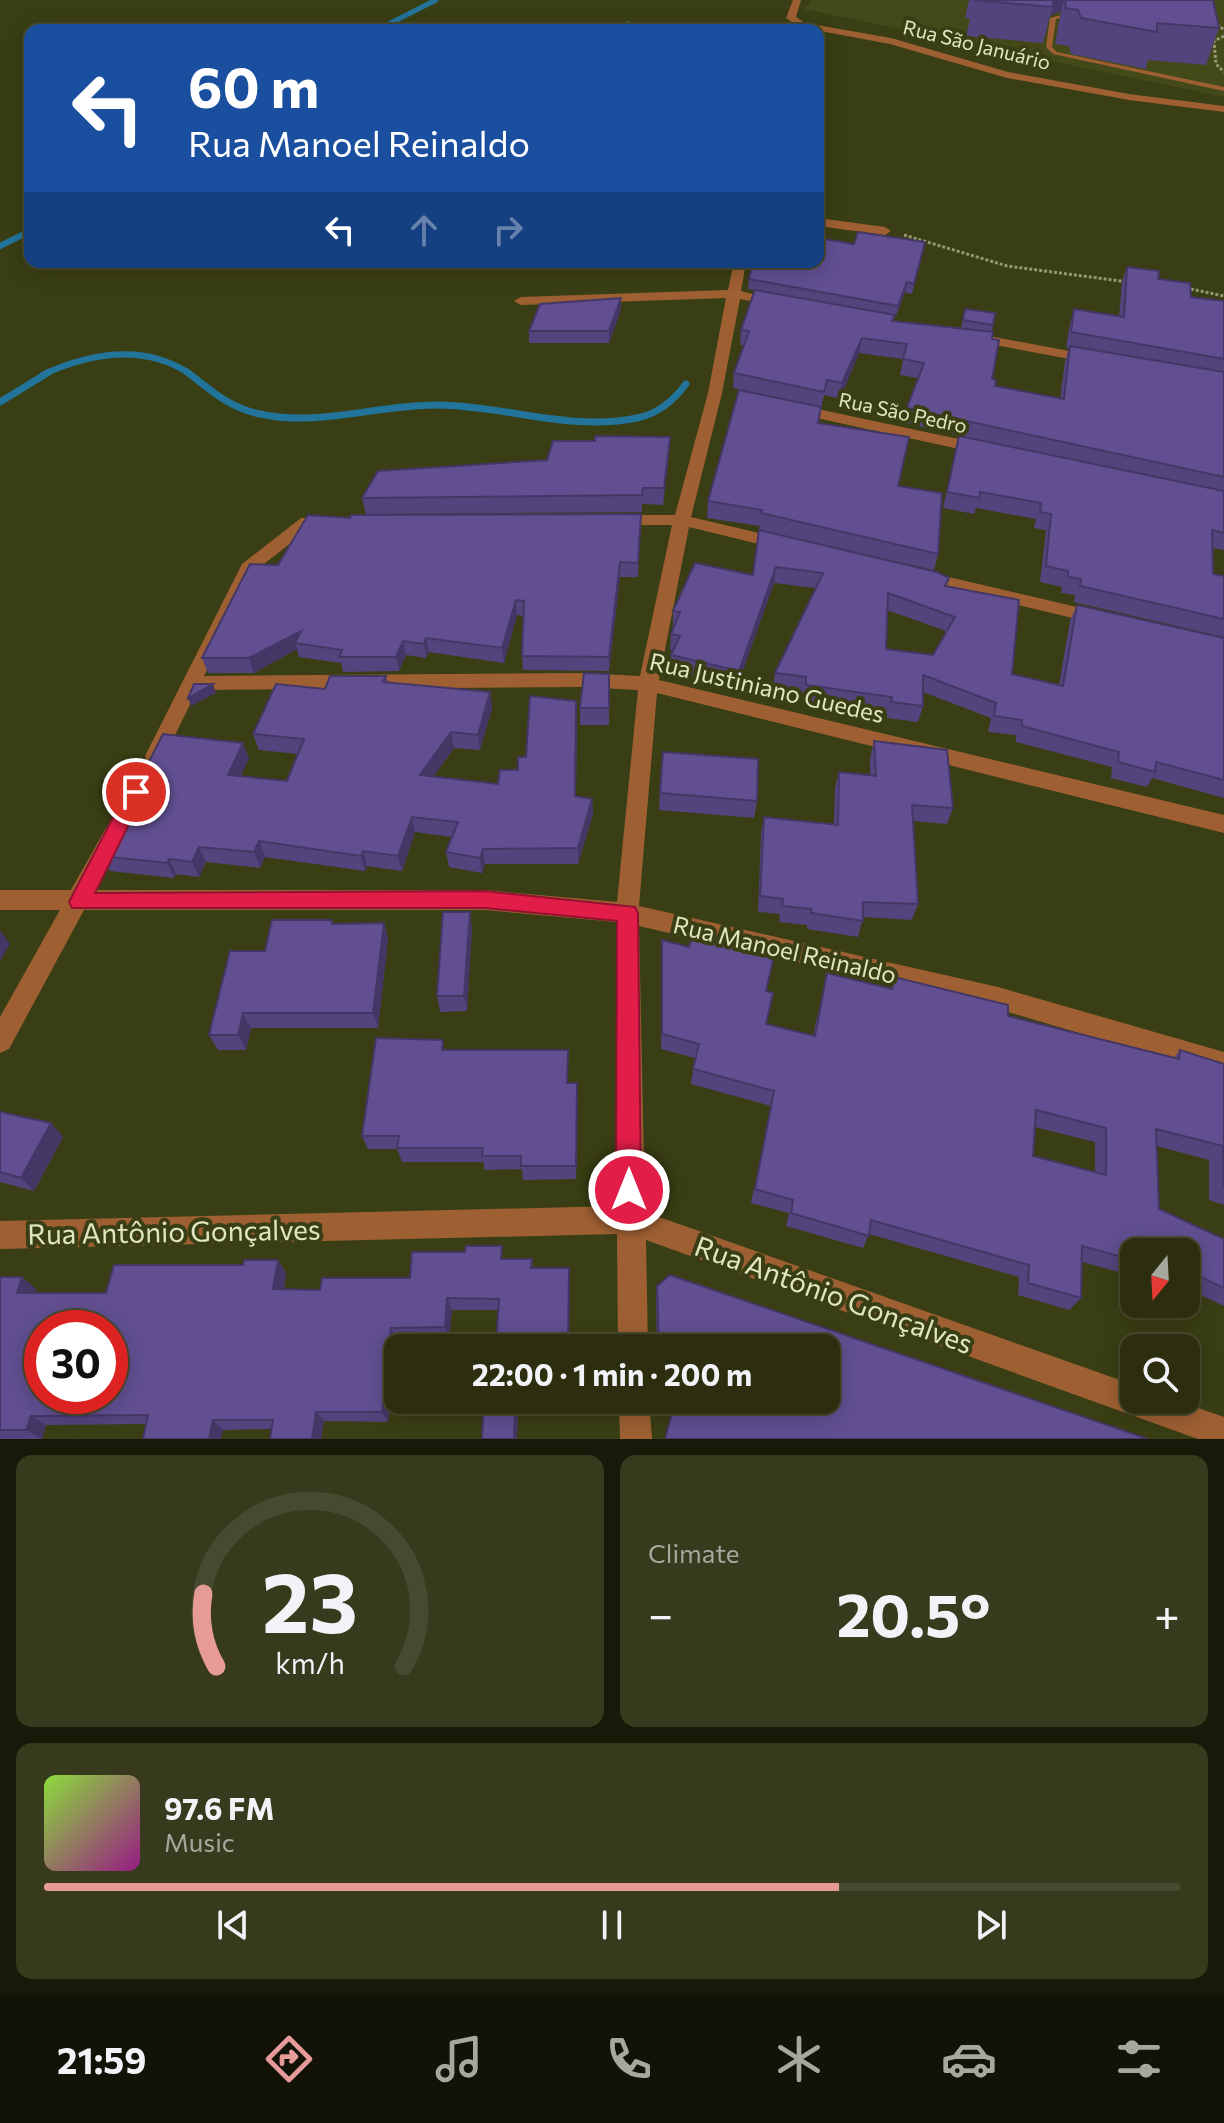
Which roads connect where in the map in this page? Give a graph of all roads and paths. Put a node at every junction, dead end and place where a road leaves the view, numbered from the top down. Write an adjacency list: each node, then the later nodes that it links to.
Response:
1 (797, 0): 5 (street, Rua São Januário)
2 (1078, 14): 11 (lane)
3 (627, 23): 4 (path)
4 (637, 24)
5 (800, 24)
6 (1217, 24): 8 (path)
7 (824, 29): 12 (street, Rua São Januário)
8 (1224, 30)
9 (1224, 36): 10 (path)
10 (1224, 72)
11 (1224, 89)
12 (1224, 109)
13 (824, 223): 14 (street)
14 (885, 231): 16 (path)
15 (739, 268): 18 (street)
16 (1130, 282)
17 (1174, 286): 19 (path)
18 (733, 294): 20 (street); 21 (street); 26 (street)
19 (1224, 296)
20 (521, 301)
21 (795, 305)
22 (963, 336): 23 (street)
23 (1101, 361)
24 (777, 406): 25 (street, Rua São Pedro)
25 (993, 451)
26 (682, 520): 27 (street); 29 (street); 33 (street)
27 (588, 521)
28 (338, 522): 32 (street)
29 (806, 549)
30 (899, 571): 31 (street)
31 (1116, 622)
32 (192, 683): 33 (street, Rua Justiniano Guedes); 34 (street)
33 (648, 684): 36 (street, Rua Justiniano Guedes); 39 (street)
34 (143, 779)
35 (122, 820): 38 (street)
36 (1224, 824)
37 (0, 900): 38 (street, Rua Manoel Reinaldo)
38 (80, 902): 39 (street, Rua Manoel Reinaldo); 40 (street)
39 (627, 913): 41 (street, Rua Manoel Reinaldo); 42 (street)
40 (0, 1041)
41 (1224, 1064)
42 (629, 1220): 43 (street, Rua Antônio Gonçalves); 44 (street); 46 (street, Rua Antônio Gonçalves)
43 (0, 1235)
44 (633, 1334)
45 (635, 1414): 47 (street)
46 (1224, 1433)
47 (636, 1439)

